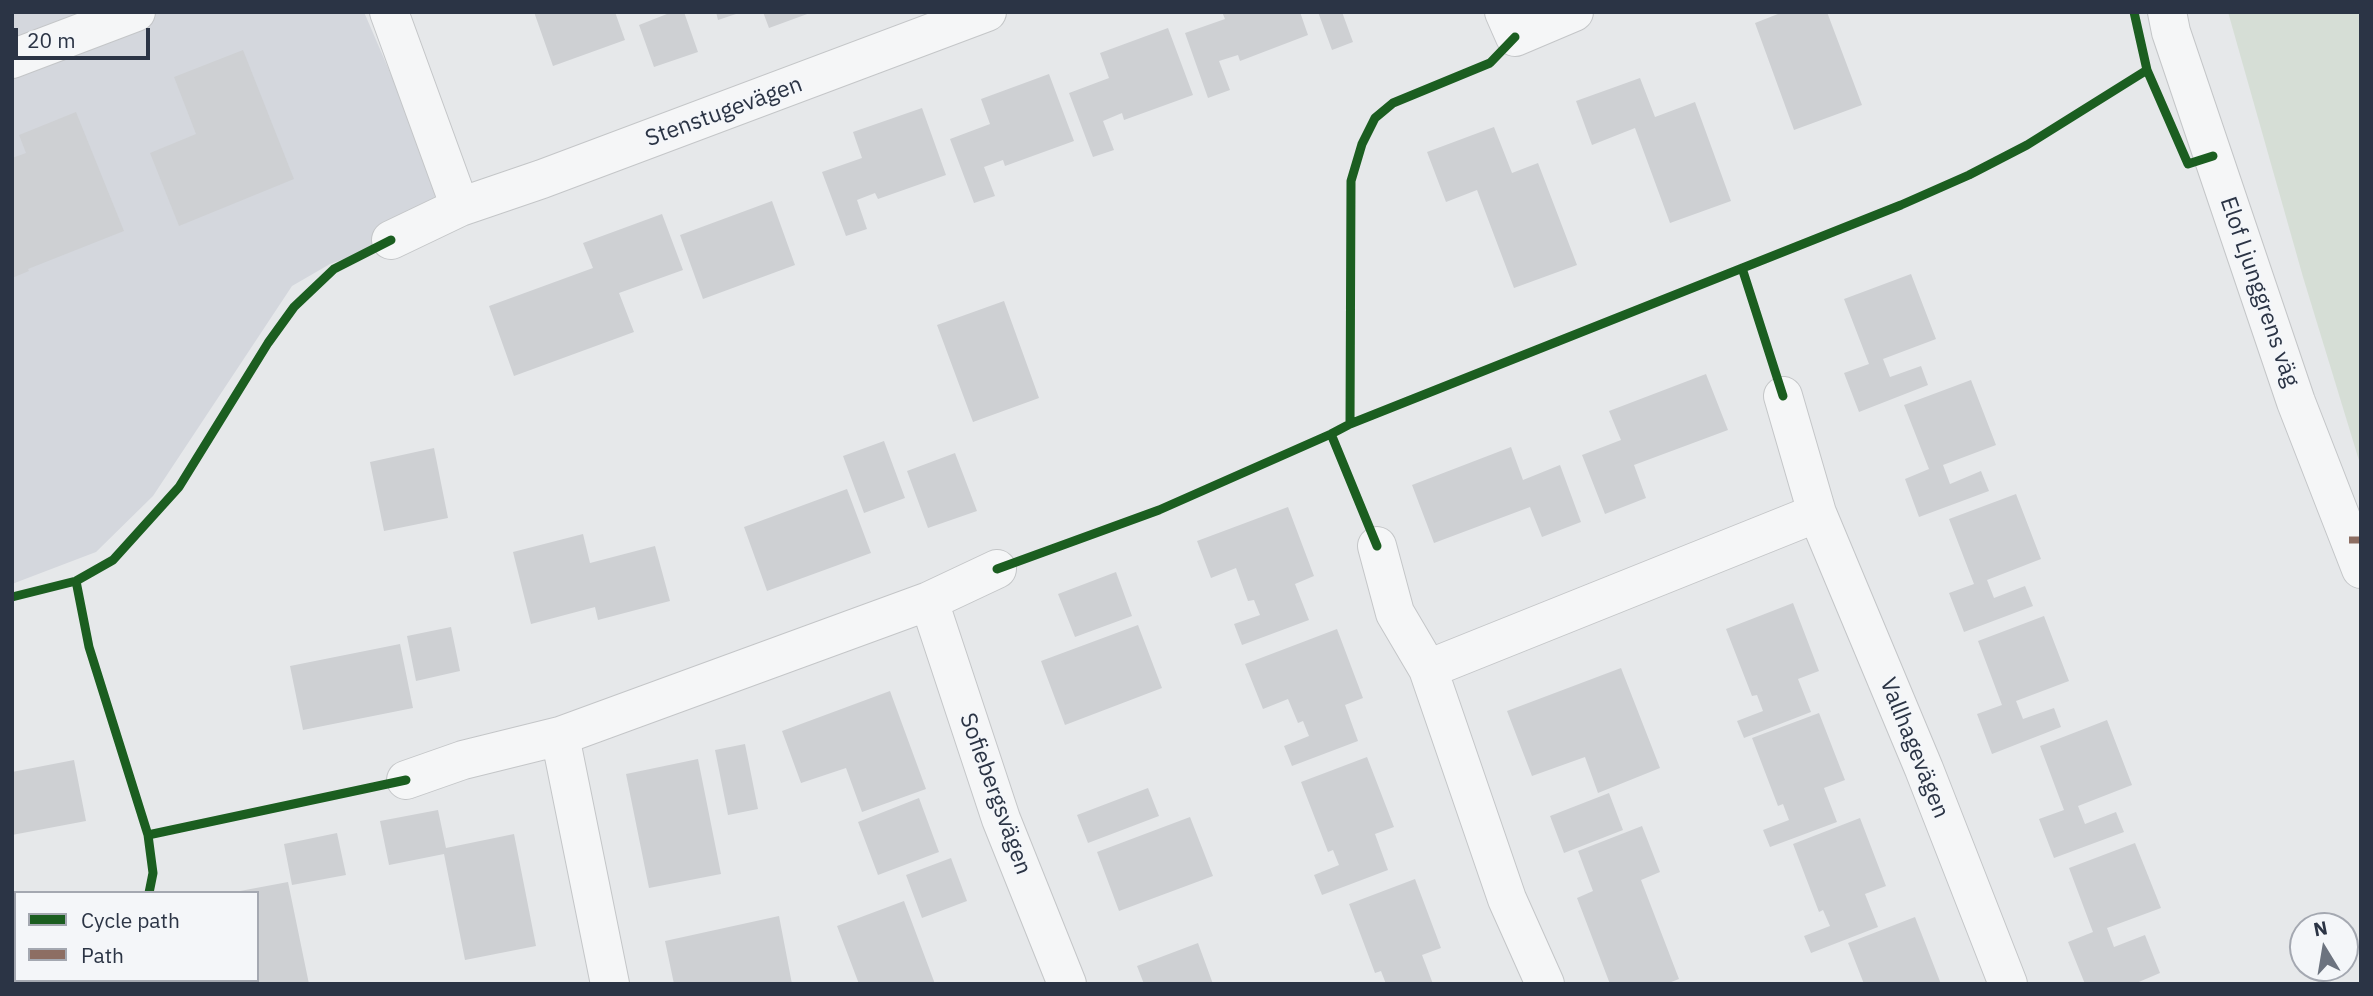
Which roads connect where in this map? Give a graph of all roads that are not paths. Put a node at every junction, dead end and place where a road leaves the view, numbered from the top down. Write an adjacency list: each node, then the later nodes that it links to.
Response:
1 (136, 12): 7 (street)
2 (389, 12): 8 (street)
3 (987, 12): 8 (street, Stenstugevägen)
4 (1504, 12): 5 (street)
5 (1574, 12)
6 (2167, 12): 14 (street, Elof Ljunggrens väg)
7 (12, 59)
8 (460, 207): 9 (street, Stenstugevägen)
9 (391, 240)
10 (1783, 396): 11 (street, Vallhagevägen)
11 (1817, 513): 16 (street); 22 (street, Vallhagevägen)
12 (1377, 546): 16 (street)
13 (997, 569): 15 (street)
14 (2361, 569)
15 (929, 601): 17 (street); 20 (street, Sofiebergsvägen)
16 (1428, 669): 21 (street)
17 (559, 736): 18 (street); 19 (street)
18 (406, 780)
19 (610, 984)
20 (1067, 984)
21 (1545, 984)
22 (2008, 984)

